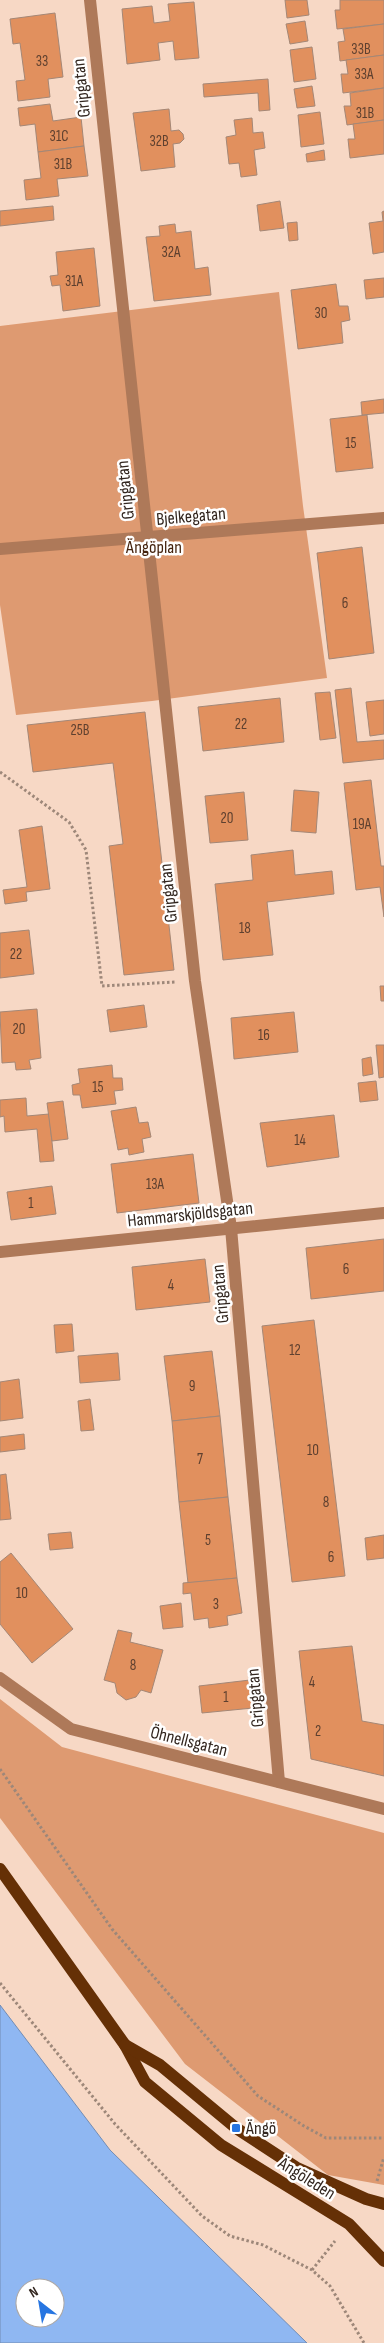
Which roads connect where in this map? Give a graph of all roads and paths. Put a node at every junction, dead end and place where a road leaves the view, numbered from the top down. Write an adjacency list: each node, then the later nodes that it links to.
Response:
1 (90, 0): 3 (street, Gripgatan)
2 (384, 518): 3 (street, Bjelkegatan)
3 (148, 537): 4 (street, Bjelkegatan); 6 (street, Gripgatan)
4 (0, 549)
5 (0, 772): 6 (path)
6 (195, 981): 8 (street, Gripgatan)
7 (384, 1213): 8 (street, Hammarskjöldsgatan)
8 (231, 1228): 9 (street, Hammarskjöldsgatan); 12 (street, Gripgatan)
9 (0, 1252)
10 (0, 1678): 12 (street, Öhnellsgatan)
11 (0, 1769): 17 (path)
12 (279, 1782): 13 (street, Öhnellsgatan)
13 (384, 1809)
14 (0, 1869): 16 (main road, Ängöleden)
15 (0, 1983): 20 (path)
16 (124, 2045): 18 (main road, Ängöleden); 19 (main road, Ängöleden)
17 (384, 2138)
18 (384, 2204)
19 (384, 2261)
20 (364, 2343)

